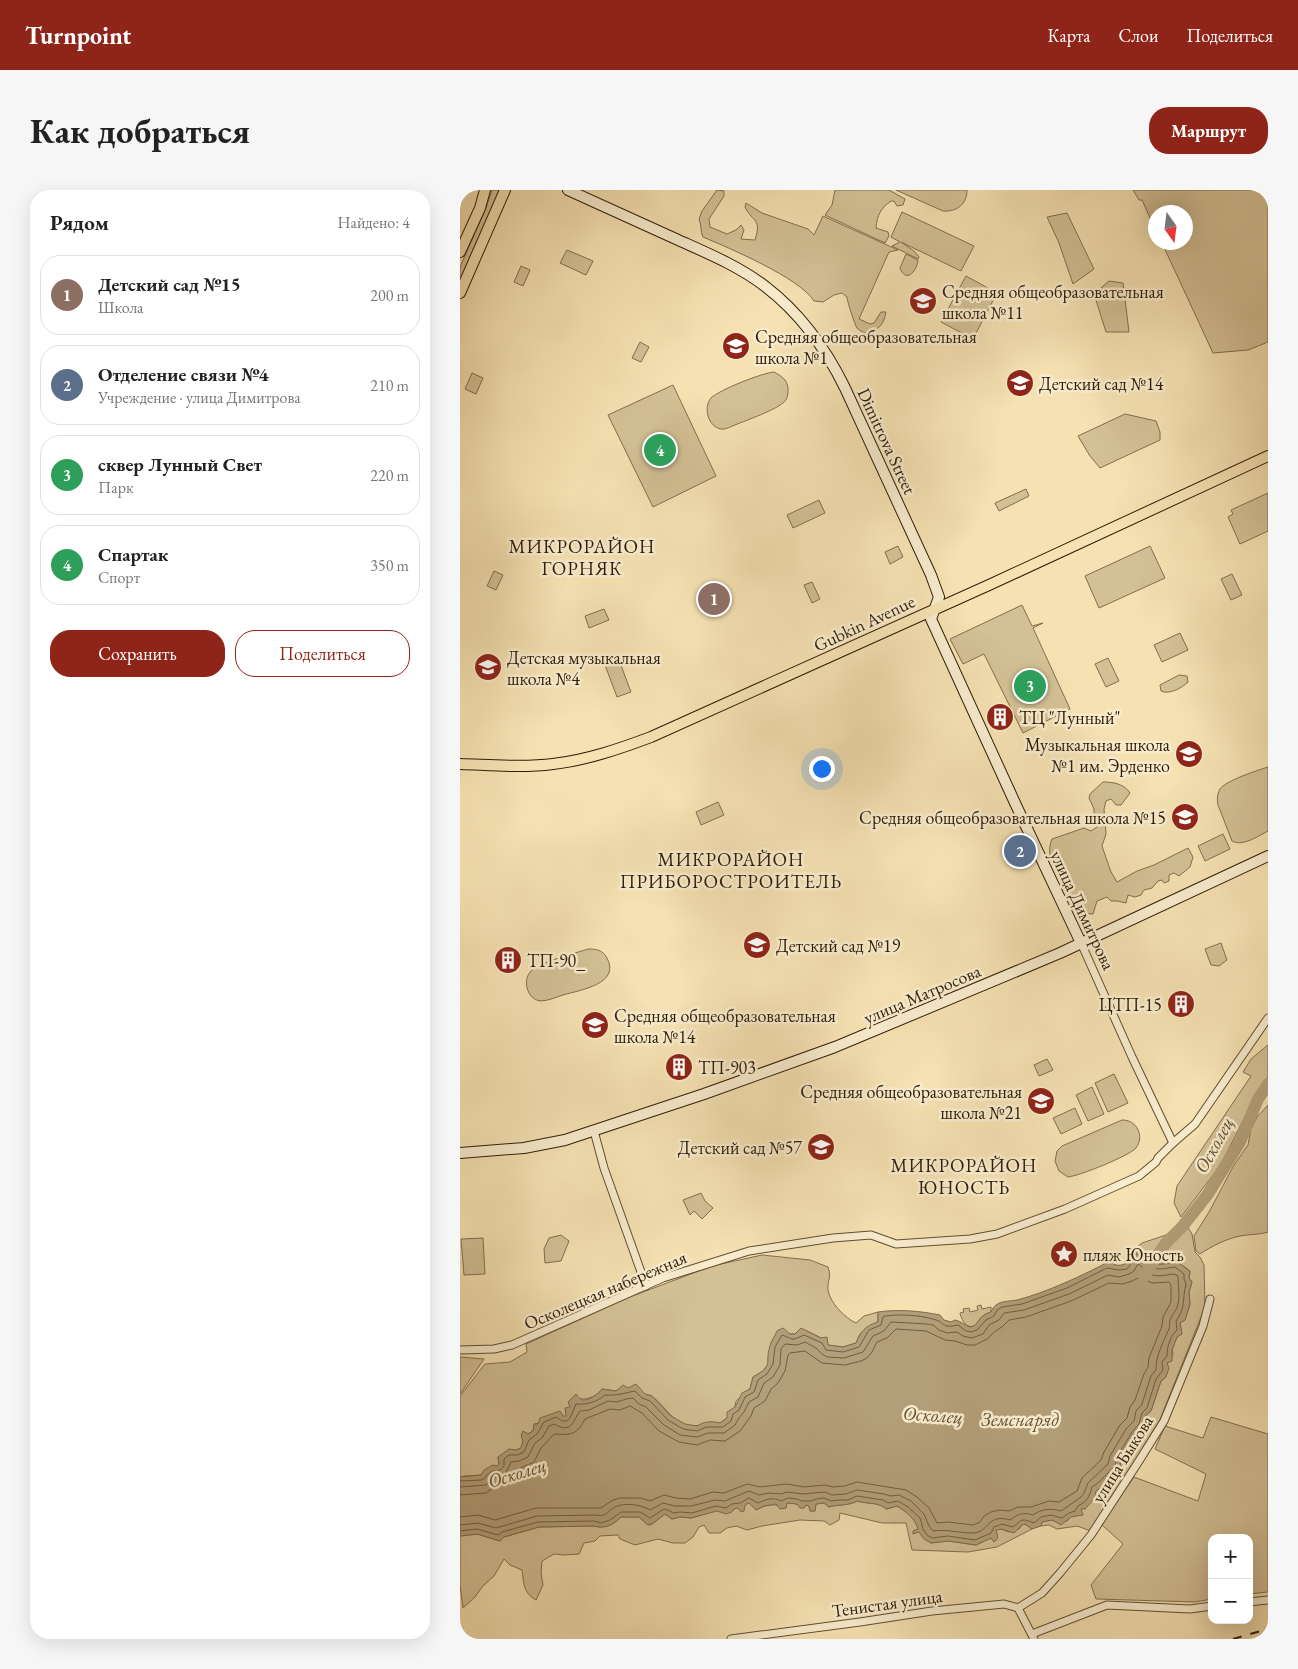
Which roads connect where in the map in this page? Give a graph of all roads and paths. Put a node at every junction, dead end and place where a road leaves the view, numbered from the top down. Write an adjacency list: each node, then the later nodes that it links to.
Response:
1 (485, 190): 4 (main road)
2 (505, 190): 5 (main road)
3 (568, 190): 7 (main road, Dimitrova Street)
4 (460, 252)
5 (460, 294)
6 (1268, 456): 7 (main road, Gubkin Avenue)
7 (936, 609): 8 (main road, Gubkin Avenue); 10 (main road, улица Димитрова)
8 (460, 764)
9 (1268, 856): 10 (main road, улица Матросова)
10 (1081, 944): 12 (main road, улица Матросова); 13 (street, улица Димитрова)
11 (1268, 1018): 13 (street, Осколецкая набережная)
12 (594, 1131): 14 (main road, улица Матросова); 15 (street)
13 (1173, 1143): 15 (street, Осколецкая набережная)
14 (460, 1153)
15 (646, 1286): 17 (street, Осколецкая набережная)
16 (1210, 1299): 21 (street, улица Быкова)
17 (460, 1350)
18 (1268, 1600): 19 (street)
19 (1253, 1602)
20 (1208, 1607): 22 (street)
21 (1018, 1608): 22 (street); 23 (street, Тенистая улица)
22 (1033, 1637)
23 (731, 1639)

